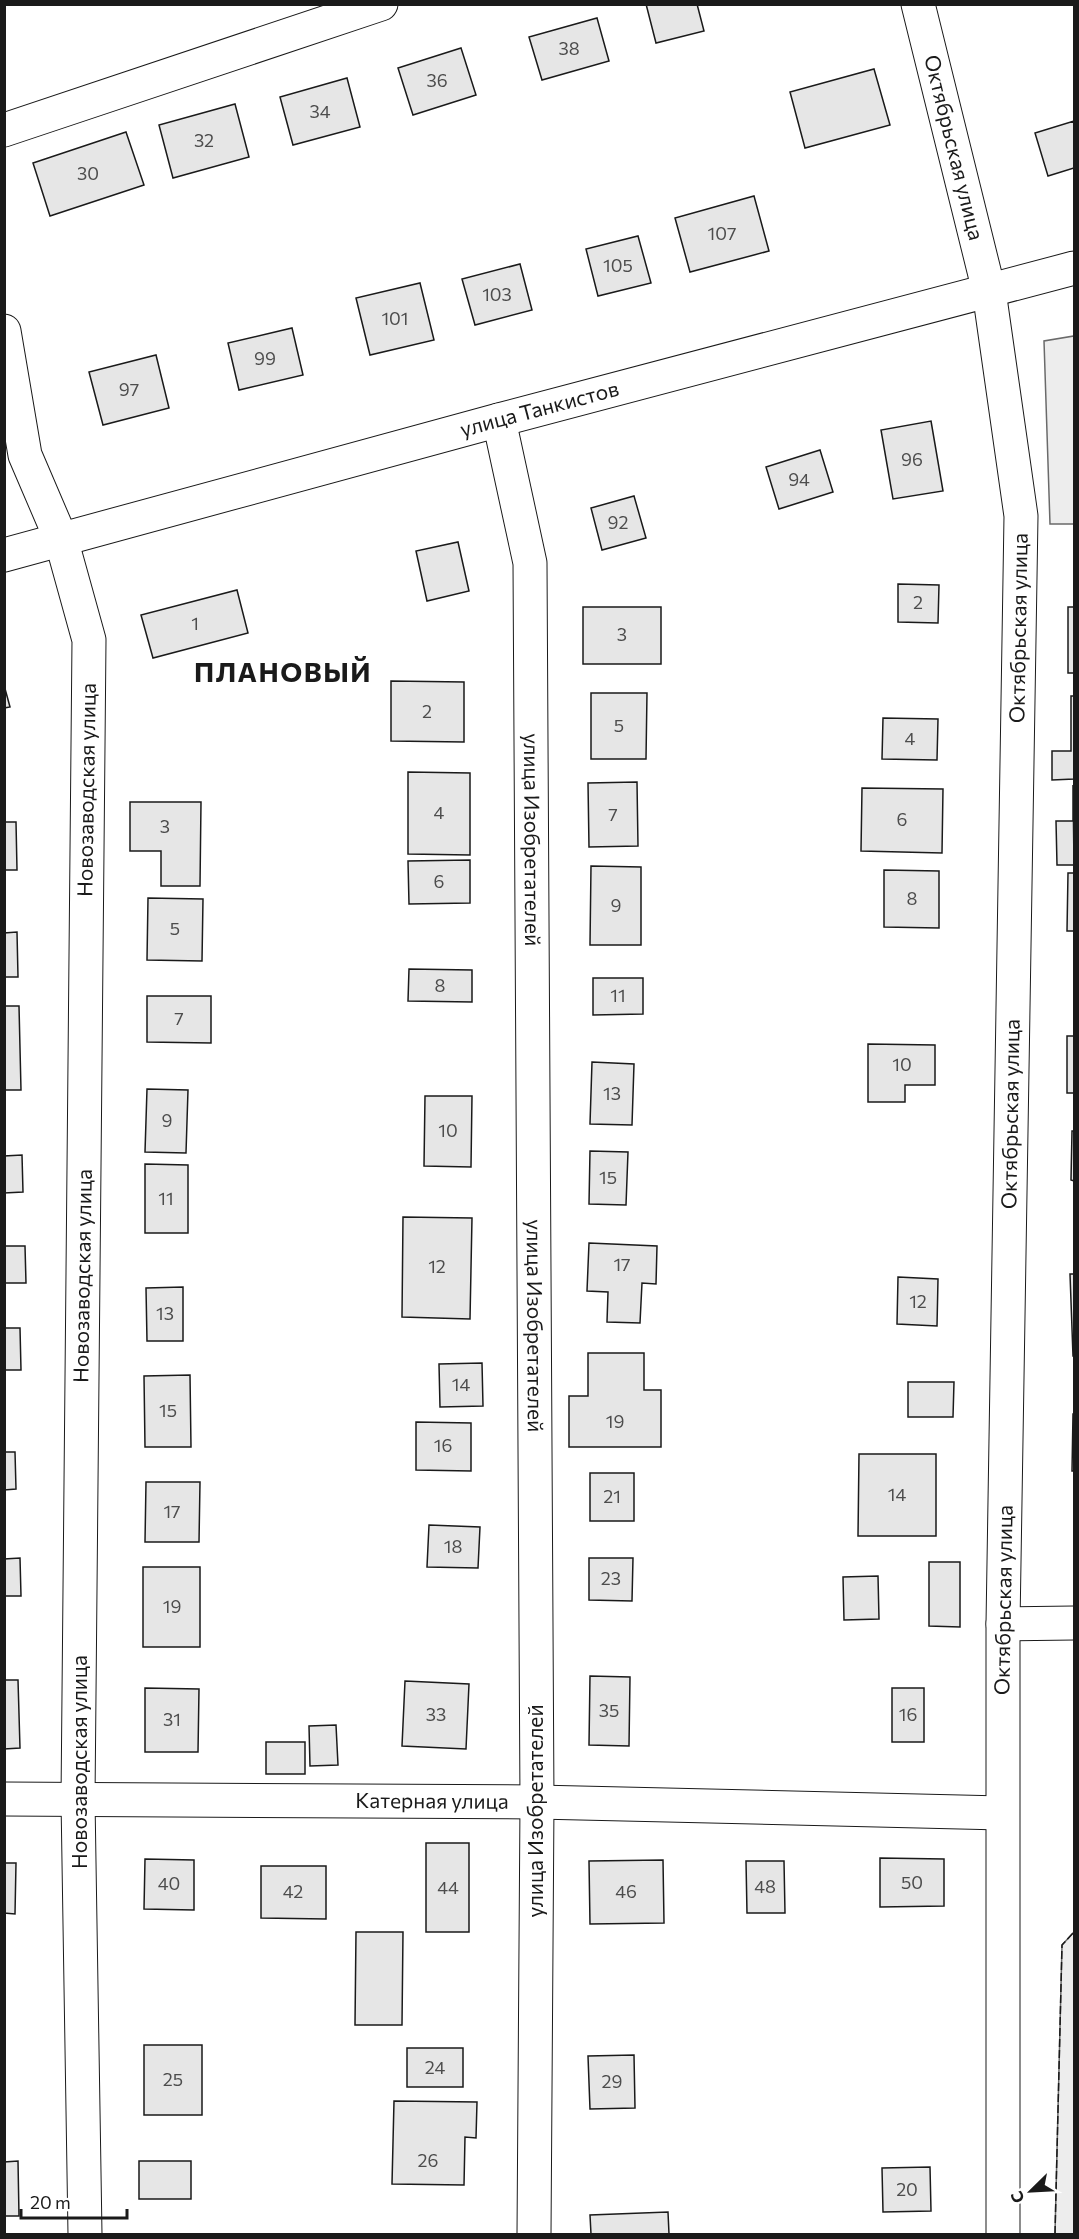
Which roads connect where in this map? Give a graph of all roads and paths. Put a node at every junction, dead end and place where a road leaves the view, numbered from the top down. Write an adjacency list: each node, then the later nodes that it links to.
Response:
1 (381, 4): 3 (street)
2 (918, 4): 5 (street, Октябрьская улица)
3 (10, 118)
4 (1074, 268): 5 (street, улица Танкистов)
5 (989, 291): 7 (street, улица Танкистов); 11 (street, Октябрьская улица)
6 (4, 331): 8 (street, Новозаводская улица)
7 (499, 420): 8 (street, улица Танкистов); 14 (street, улица Изобретателей)
8 (61, 539): 9 (street, улица Танкистов); 13 (street, Новозаводская улица)
9 (4, 555)
10 (1074, 1623): 11 (street)
11 (1003, 1624): 15 (street, Октябрьская улица)
12 (4, 1799): 13 (street, Катерная улица)
13 (78, 1800): 14 (street, Катерная улица); 16 (street, Новозаводская улица)
14 (537, 1802): 15 (street, Катерная улица); 17 (street, улица Изобретателей)
15 (1002, 1813): 18 (street, Октябрьская улица)
16 (85, 2235)
17 (534, 2235)
18 (1003, 2235)

